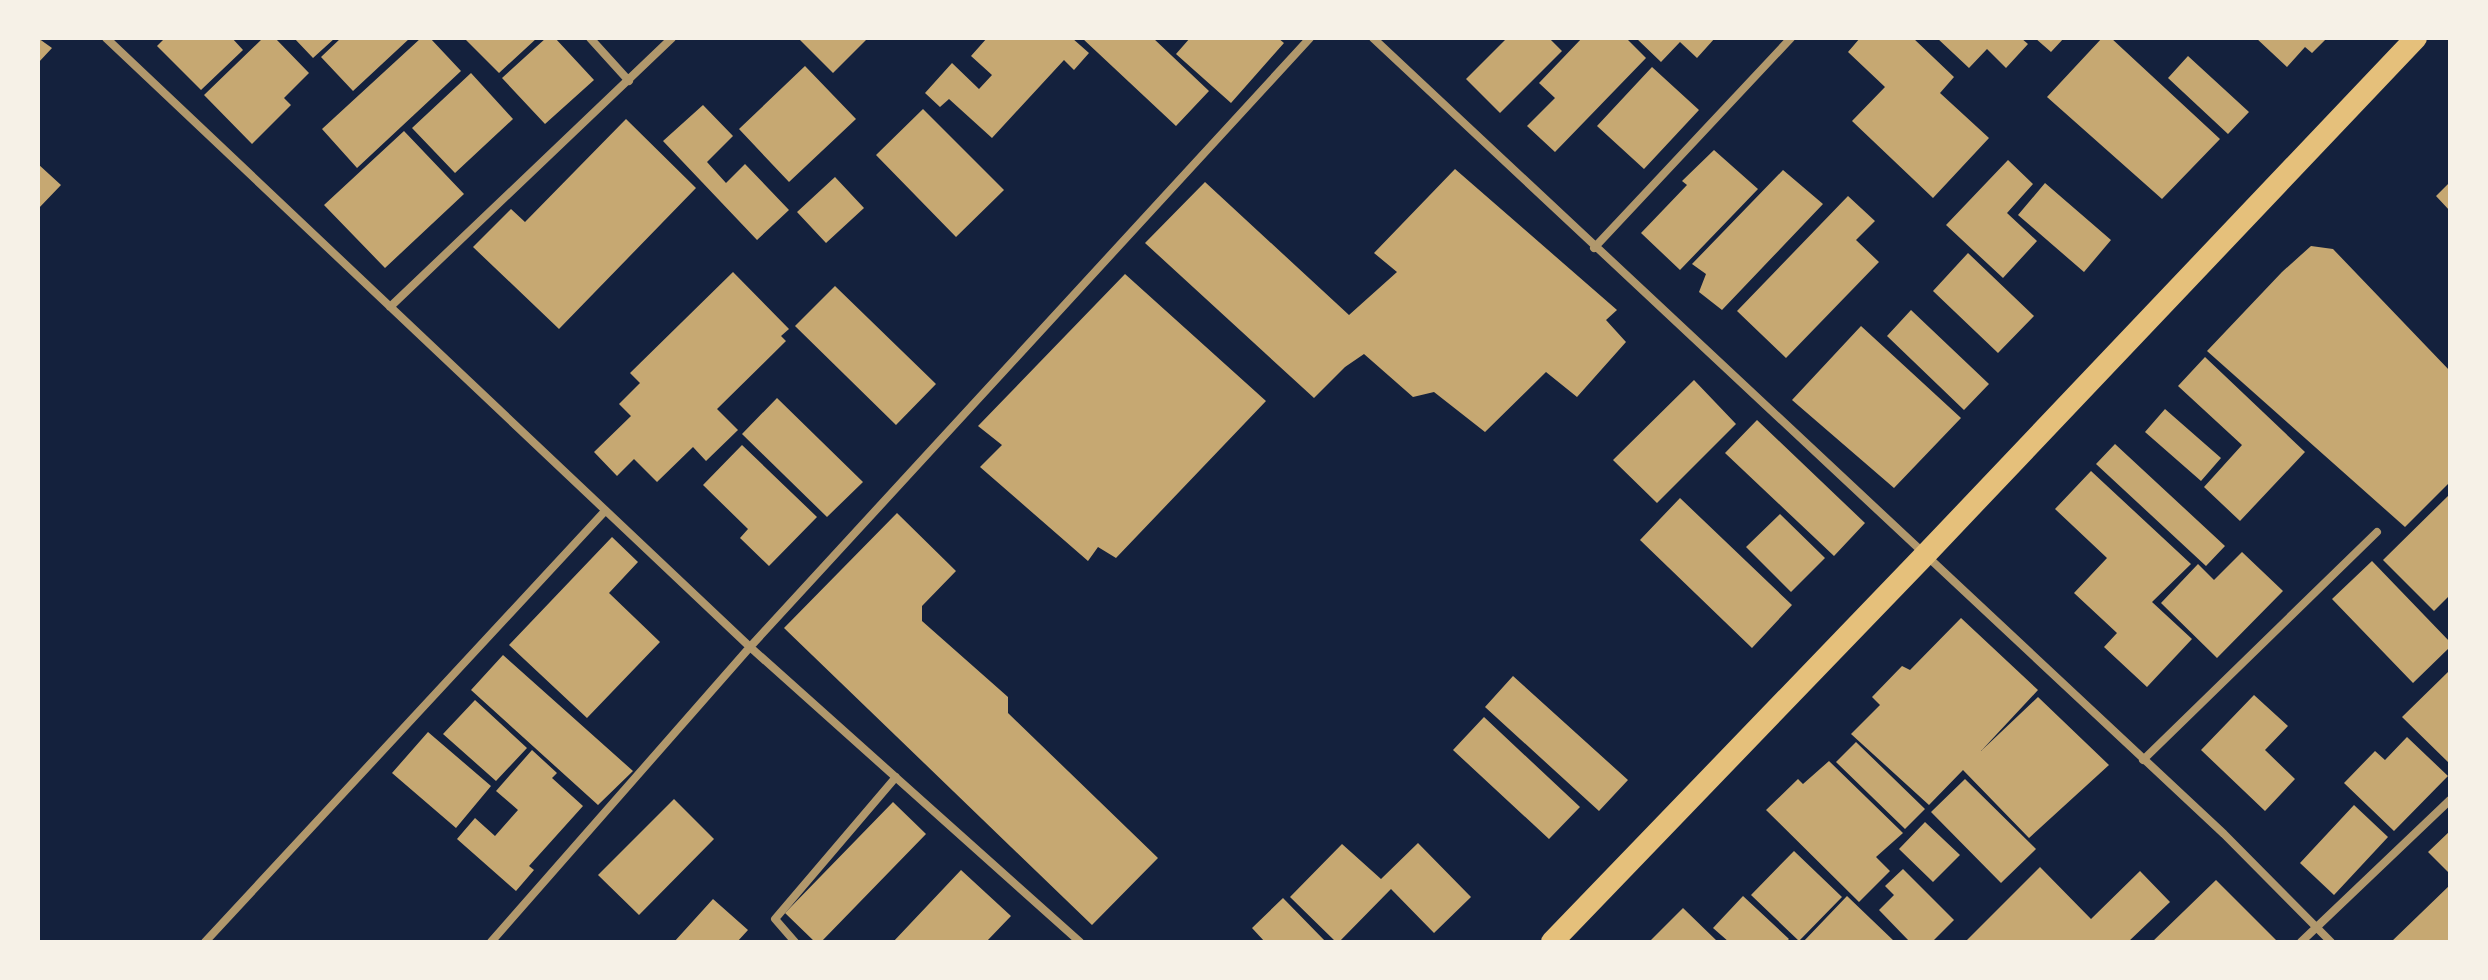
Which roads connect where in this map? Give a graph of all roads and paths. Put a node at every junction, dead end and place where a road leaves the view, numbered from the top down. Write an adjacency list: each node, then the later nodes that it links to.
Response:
1 (106, 38): 10 (street)
2 (590, 38): 8 (street)
3 (672, 38): 8 (street)
4 (1310, 38): 14 (street)
5 (1373, 38): 9 (street)
6 (1791, 38): 9 (street)
7 (2416, 38): 13 (highway)
8 (629, 81): 10 (street)
9 (1594, 248): 13 (street)
10 (390, 307): 11 (street)
11 (605, 511): 14 (street); 19 (street)
12 (2377, 532): 15 (street)
13 (1924, 556): 15 (street); 23 (highway)
14 (750, 647): 16 (street); 20 (street)
15 (2143, 760): 18 (street)
16 (896, 777): 21 (street); 22 (street)
17 (2450, 800): 18 (street)
18 (2317, 928): 24 (street); 25 (street)
19 (205, 942)
20 (491, 942)
21 (795, 942)
22 (1080, 942)
23 (1552, 942)
24 (2301, 942)
25 (2331, 942)

